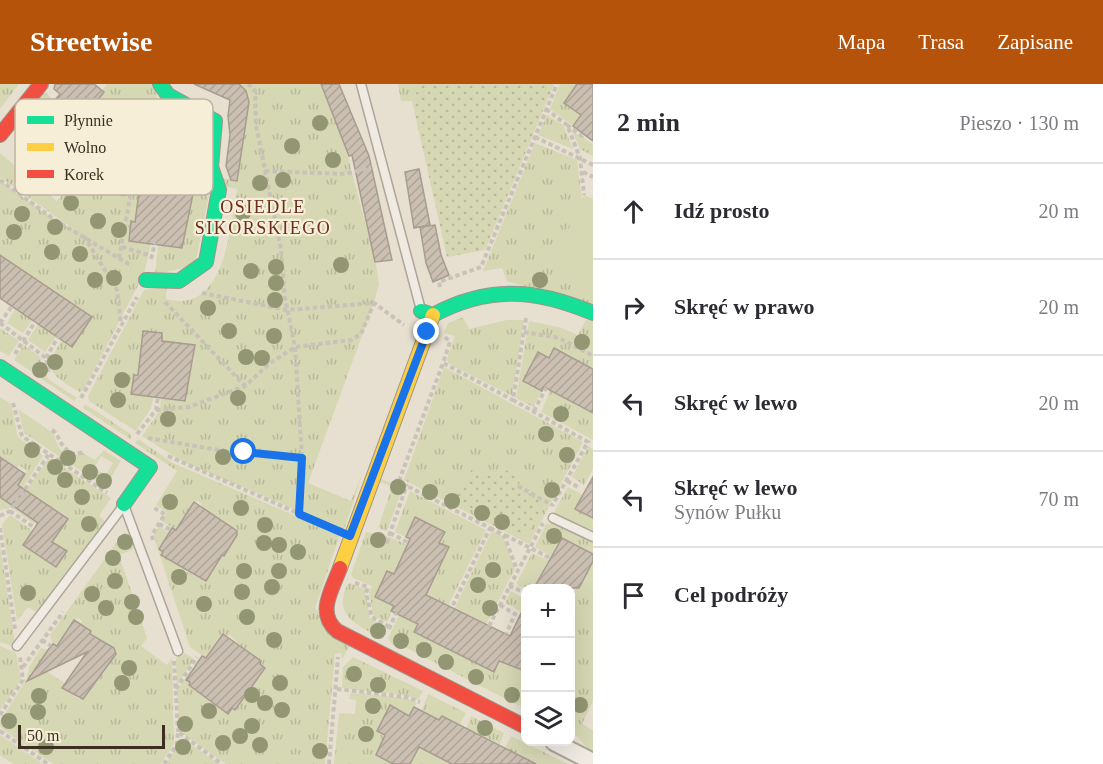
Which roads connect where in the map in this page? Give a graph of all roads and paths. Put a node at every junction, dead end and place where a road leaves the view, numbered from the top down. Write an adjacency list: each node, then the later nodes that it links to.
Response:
1 (41, 84): 6 (street)
2 (248, 84): 19 (path)
3 (361, 84): 17 (lane)
4 (557, 84): 8 (path)
5 (161, 86): 7 (street)
6 (29, 99)
7 (175, 99)
8 (546, 109): 11 (path); 14 (path)
9 (15, 116): 13 (street)
10 (213, 120): 15 (street)
11 (567, 125): 12 (path); 16 (path)
12 (584, 134)
13 (0, 135)
14 (535, 137): 16 (path); 32 (path)
15 (213, 153)
16 (580, 158): 18 (path); 20 (path)
17 (381, 162): 19 (path); 39 (lane)
18 (593, 165)
19 (265, 171): 37 (path)
20 (583, 172): 22 (path); 27 (path)
21 (213, 173): 33 (street)
22 (593, 177)
23 (0, 180): 24 (path)
24 (15, 191)
25 (21, 195): 28 (path)
26 (131, 195): 29 (path)
27 (584, 195)
28 (83, 236): 31 (path); 44 (path)
29 (122, 247): 30 (path); 31 (path)
30 (152, 256)
31 (119, 258): 34 (path)
32 (484, 260)
33 (188, 276): 34 (street); 37 (path)
34 (146, 280): 44 (path); 55 (path)
35 (374, 303): 37 (path); 43 (path); 48 (path)
36 (12, 306): 42 (path)
37 (287, 310): 48 (path)
38 (593, 313): 39 (street)
39 (428, 317): 93 (street)
40 (526, 318): 45 (path)
41 (35, 322): 47 (path)
42 (0, 323): 47 (path)
43 (399, 324)
44 (121, 325): 60 (path)
45 (524, 332): 49 (path); 61 (path)
46 (58, 338): 50 (path)
47 (23, 340): 50 (path)
48 (295, 347): 55 (path); 74 (path)
49 (593, 356)
50 (46, 358): 54 (path)
51 (442, 363): 76 (path)
52 (0, 367): 65 (street)
53 (458, 371): 61 (path)
54 (57, 382)
55 (245, 386): 63 (path)
56 (546, 388): 64 (path)
57 (73, 393): 60 (path)
58 (158, 396): 63 (path)
59 (7, 399): 73 (path)
60 (81, 399): 62 (path); 65 (path)
61 (513, 400): 64 (path)
62 (90, 405)
63 (156, 410): 67 (path)
64 (534, 411): 68 (path)
65 (70, 414): 80 (street)
66 (127, 429): 67 (path)
67 (139, 436): 69 (path); 74 (path)
68 (588, 442): 70 (path); 77 (path)
69 (151, 444)
70 (593, 444)
71 (66, 450): 75 (path)
72 (160, 451): 84 (path)
73 (49, 454): 75 (path); 83 (path)
74 (302, 458): 84 (path)
75 (59, 461): 80 (path)
76 (399, 481)
77 (567, 482): 79 (path); 81 (path)
78 (518, 486): 81 (path)
79 (580, 488)
80 (124, 504): 111 (lane); 114 (lane)
81 (553, 506): 97 (path)
82 (154, 508): 90 (path)
83 (10, 511): 85 (path); 88 (path)
84 (299, 514): 93 (path)
85 (0, 516)
86 (553, 518): 94 (lane)
87 (0, 528): 111 (path)
88 (35, 528)
89 (490, 528): 91 (path); 92 (path); 104 (path)
90 (171, 530)
91 (390, 533): 95 (path); 96 (path)
92 (504, 535): 97 (path); 99 (path)
93 (350, 536): 120 (street)
94 (593, 537)
95 (367, 542)
96 (409, 543)
97 (529, 549): 98 (path); 99 (path)
98 (552, 559)
99 (518, 571): 100 (path)
100 (509, 586): 102 (path); 103 (path)
101 (368, 587): 107 (path)
102 (521, 591)
103 (500, 604): 106 (path); 109 (path)
104 (452, 608)
105 (396, 613): 107 (path)
106 (489, 626)
107 (389, 627): 108 (path)
108 (387, 633)
109 (506, 634)
110 (42, 640): 112 (path)
111 (17, 646): 119 (path)
112 (51, 646)
113 (338, 654): 116 (path)
114 (176, 655): 117 (path)
115 (200, 659): 117 (path)
116 (337, 689): 118 (path); 128 (path)
117 (175, 691): 122 (path)
118 (420, 702)
119 (0, 715)
120 (521, 725)
121 (0, 731): 125 (path)
122 (178, 732): 126 (path); 127 (path)
123 (563, 746): 124 (street)
124 (593, 762)
125 (48, 764)
126 (164, 764)
127 (222, 764)
128 (329, 764)

